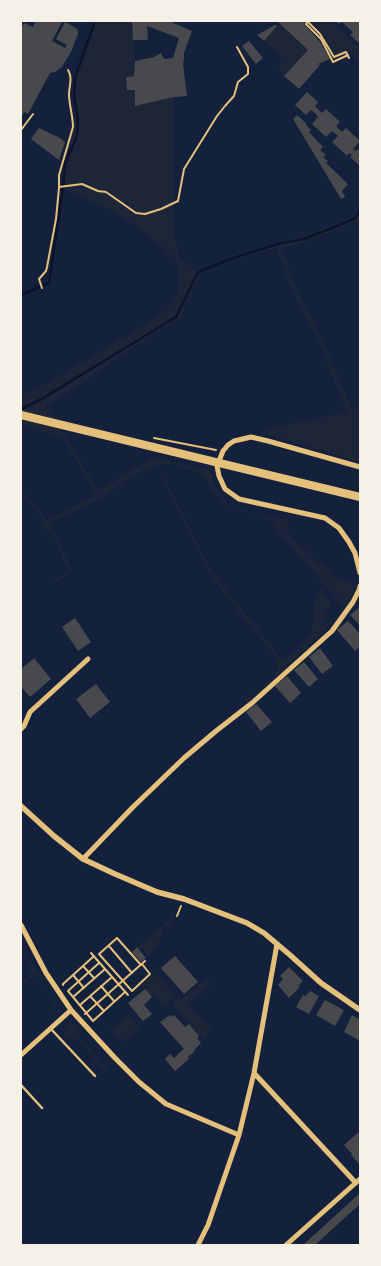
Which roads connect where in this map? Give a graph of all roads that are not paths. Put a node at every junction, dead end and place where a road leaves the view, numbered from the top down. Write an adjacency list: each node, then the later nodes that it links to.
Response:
1 (21, 415): 3 (main road)
2 (360, 467): 4 (street)
3 (360, 497)
4 (360, 573)
5 (360, 589): 9 (street)
6 (88, 658): 7 (street)
7 (21, 729)
8 (21, 806): 9 (street)
9 (83, 859): 11 (street)
10 (21, 925): 12 (street)
11 (277, 944): 13 (street); 16 (street)
12 (71, 1010): 14 (street); 20 (street)
13 (360, 1010)
14 (51, 1028): 15 (street); 17 (lane)
15 (21, 1055)
16 (254, 1073): 20 (street); 21 (street)
17 (95, 1076)
18 (21, 1085): 19 (lane)
19 (42, 1108)
20 (239, 1135): 22 (street)
21 (358, 1181): 23 (street)
22 (198, 1245)
23 (286, 1245)

